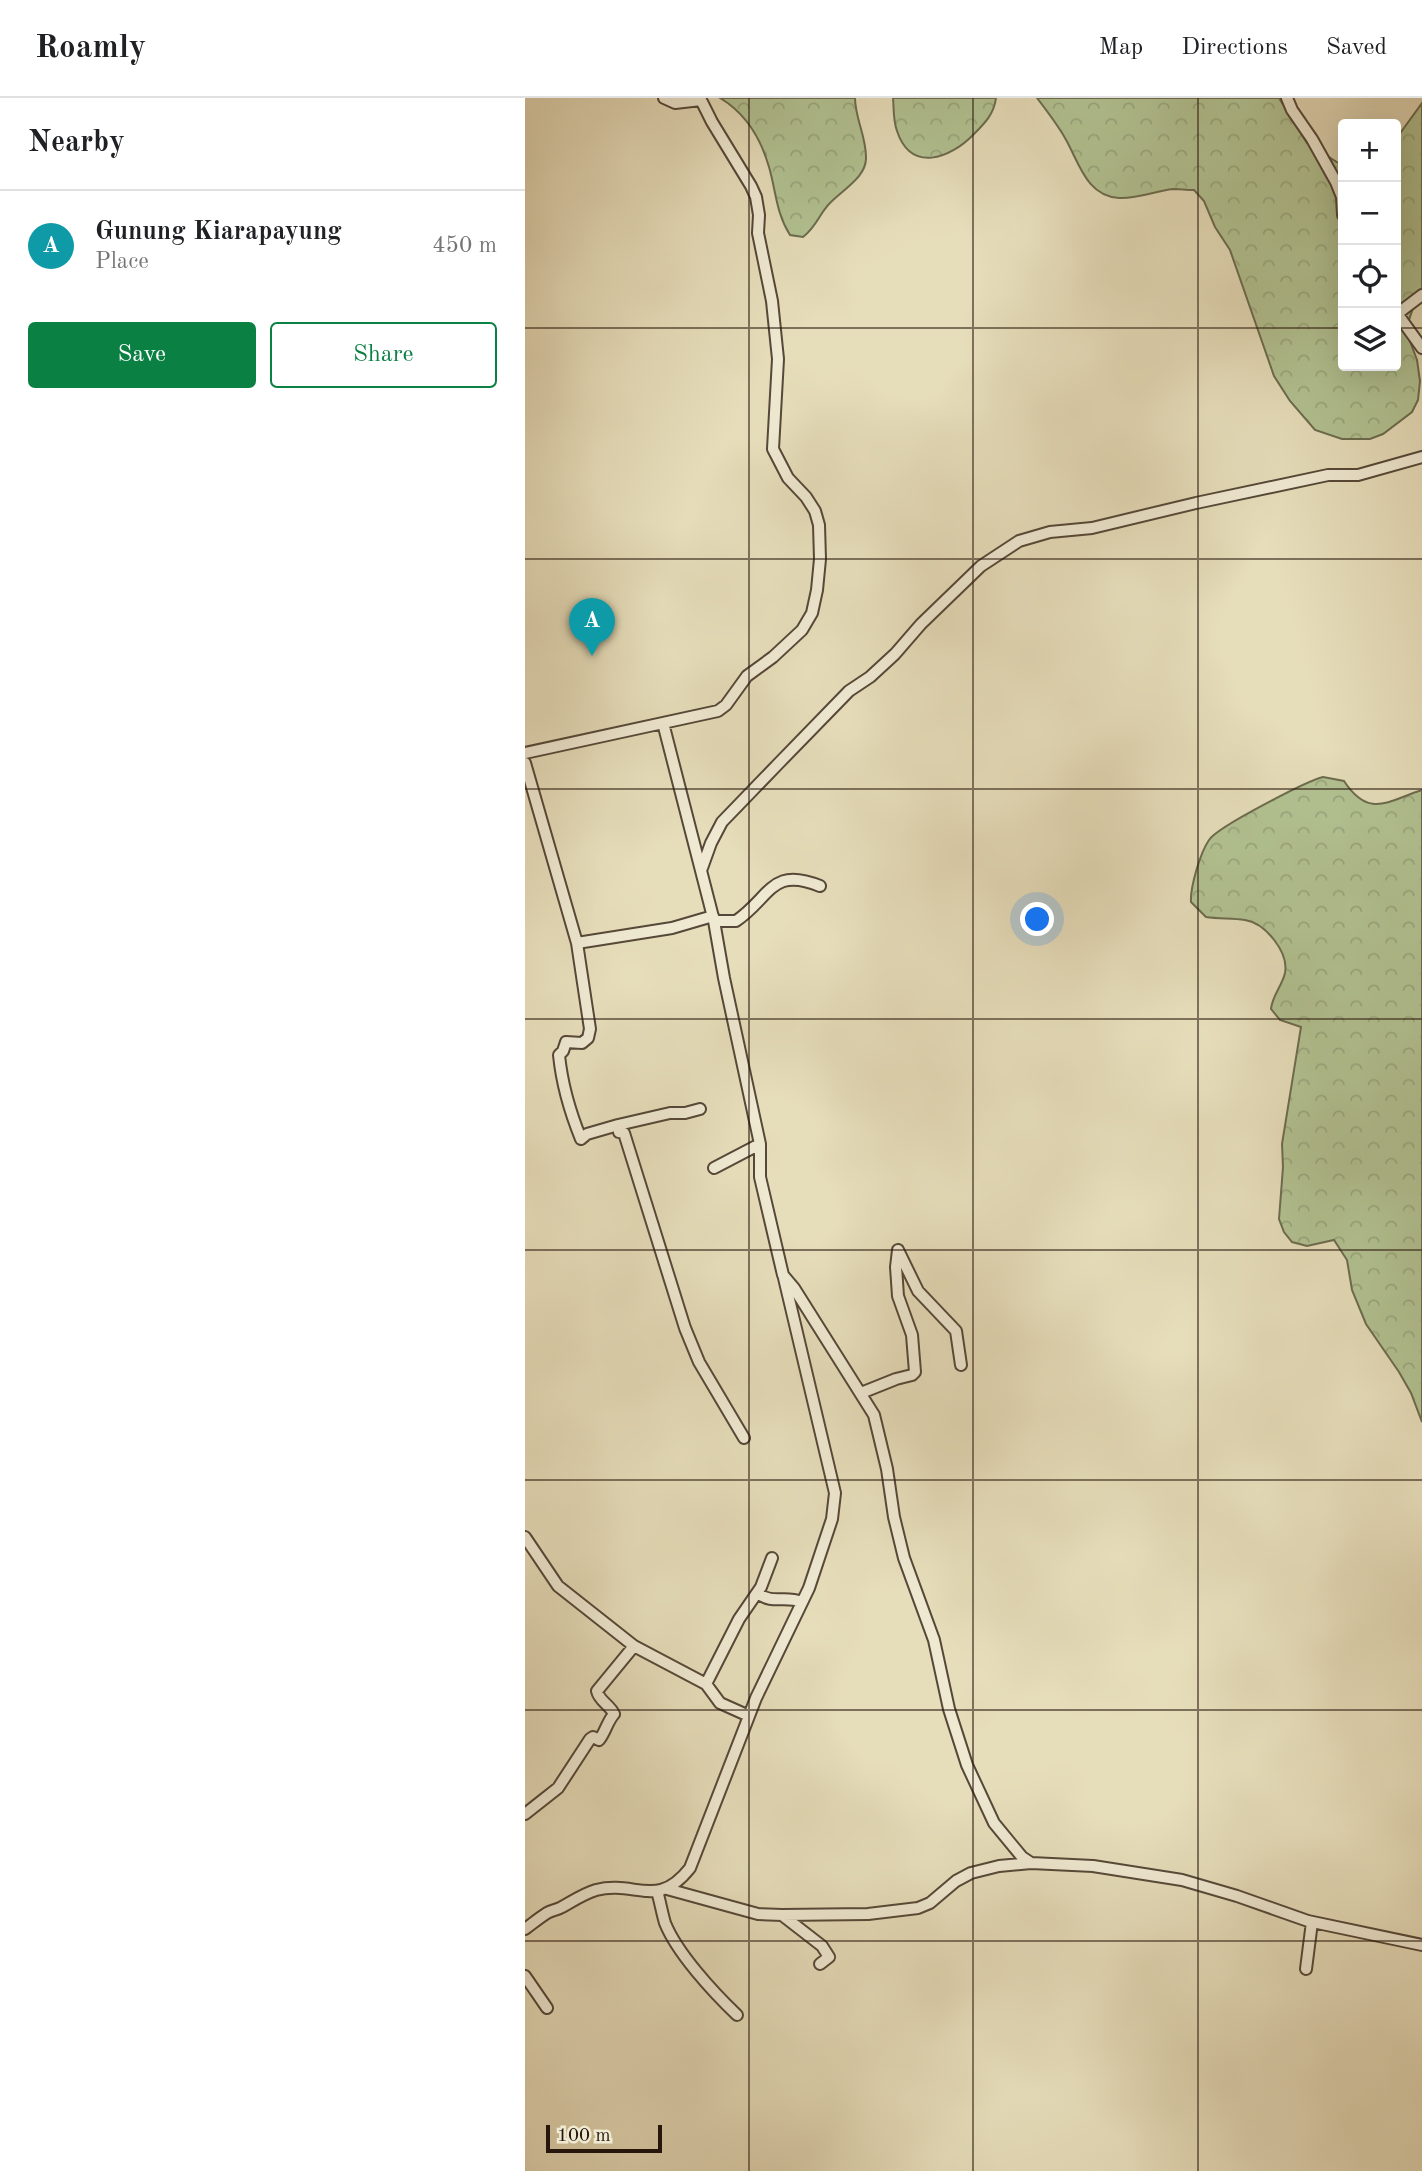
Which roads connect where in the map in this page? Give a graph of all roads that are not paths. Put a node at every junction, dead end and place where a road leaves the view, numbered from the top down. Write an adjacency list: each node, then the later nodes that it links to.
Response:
1 (664, 98): 3 (street)
2 (1287, 98): 4 (street)
3 (700, 99): 10 (street)
4 (1338, 188)
5 (1422, 295): 6 (street)
6 (1401, 310)
7 (1401, 320): 8 (street)
8 (1422, 348)
9 (1422, 457): 13 (street)
10 (663, 723): 11 (street); 13 (street)
11 (525, 752)
12 (525, 764): 16 (street)
13 (701, 870): 15 (street)
14 (820, 886): 15 (street)
15 (714, 918): 16 (street); 19 (street)
16 (577, 943): 18 (street)
17 (700, 1109): 18 (street)
18 (618, 1125): 24 (street)
19 (760, 1144): 20 (street); 21 (street)
20 (714, 1168)
21 (783, 1275): 23 (street); 28 (street)
22 (961, 1365): 23 (street)
23 (862, 1393): 33 (street)
24 (744, 1438)
25 (525, 1537): 29 (street)
26 (772, 1558): 27 (street)
27 (757, 1593): 28 (street); 30 (street)
28 (802, 1602): 31 (street)
29 (634, 1646): 30 (street); 32 (street)
30 (706, 1684): 31 (street)
31 (749, 1716): 34 (street)
32 (525, 1814)
33 (1031, 1863): 35 (street); 36 (street)
34 (662, 1890): 35 (street); 37 (street); 43 (street)
35 (782, 1916): 39 (street)
36 (1312, 1922): 38 (street); 40 (street)
37 (525, 1929)
38 (1422, 1945)
39 (820, 1964)
40 (1306, 1969)
41 (525, 1976): 42 (street)
42 (547, 2008)
43 (737, 2015)

